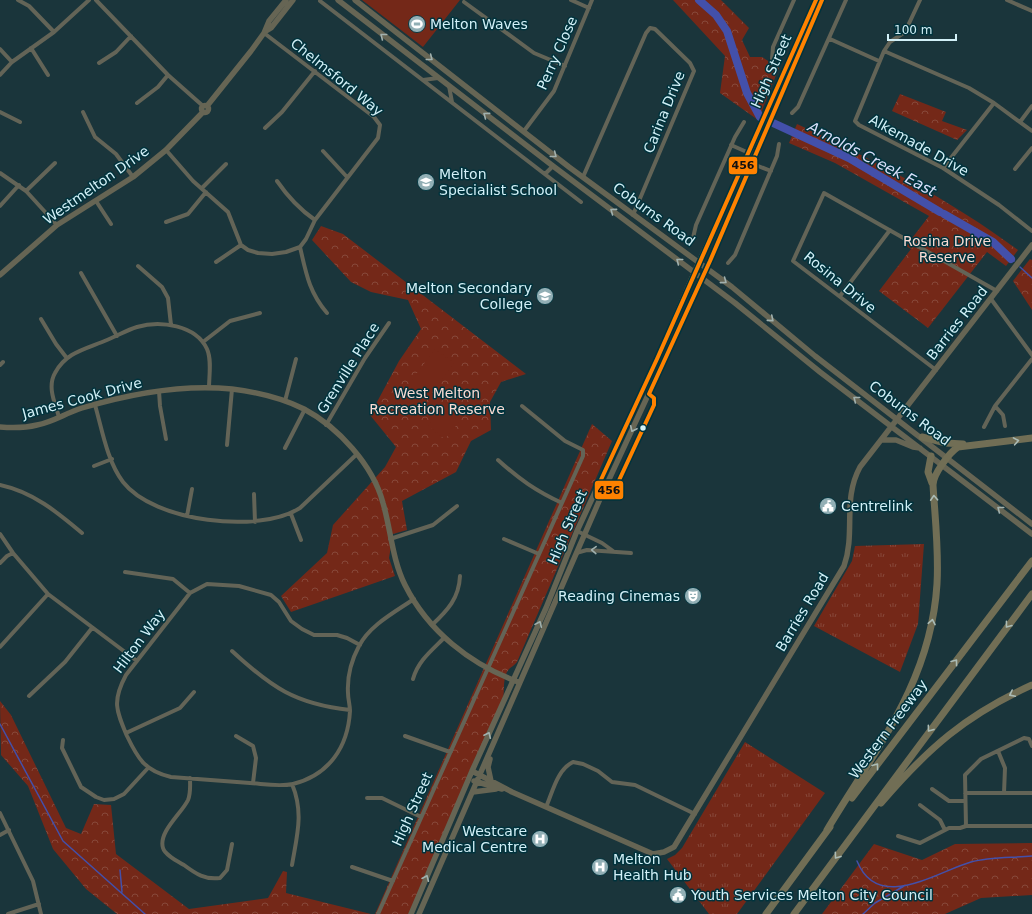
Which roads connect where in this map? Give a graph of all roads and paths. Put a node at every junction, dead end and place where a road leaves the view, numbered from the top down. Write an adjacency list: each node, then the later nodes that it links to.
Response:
1 (18, 0): 20 (street)
2 (89, 0): 20 (street)
3 (96, 0): 22 (street)
4 (286, 0): 21 (street, Westmelton Drive)
5 (293, 0): 21 (street, Westmelton Drive)
6 (338, 0): 27 (street, Coburns Road, one-way to 6)
7 (355, 0): 24 (street, Coburns Road)
8 (571, 0): 18 (street)
9 (592, 0): 18 (street, Perry Close)
10 (794, 0): 29 (street, High Street)
11 (816, 0): 49 (street, High Street)
12 (822, 0): 49 (street, High Street)
13 (846, 0): 23 (street)
14 (920, 0): 28 (street)
15 (1007, 0): 19 (street)
16 (320, 1): 39 (street)
17 (464, 2): 33 (street)
18 (589, 8): 33 (street, Perry Close)
19 (1032, 11)
20 (54, 32): 25 (street)
21 (265, 32): 34 (street, Chelmsford Way); 45 (street, Westmelton Drive)
22 (130, 36): 32 (street); 37 (street)
23 (830, 39): 30 (street); 48 (street)
24 (409, 42): 27 (street); 55 (street, Coburns Road, one-way to 55)
25 (31, 48): 31 (street); 36 (street)
26 (0, 49): 31 (street)
27 (403, 51): 38 (street, Coburns Road)
28 (884, 51): 30 (street); 43 (street)
29 (772, 59)
30 (879, 60): 70 (street, Alkemade Drive)
31 (12, 62): 35 (street)
32 (98, 63)
33 (565, 66): 55 (street, Perry Close)
34 (314, 71): 54 (street); 76 (street, Chelmsford Way)
35 (0, 75)
36 (48, 75)
37 (168, 75): 42 (street); 45 (street)
38 (438, 78): 39 (street); 40 (street, Coburns Road)
39 (422, 80): 41 (street)
40 (449, 86): 41 (street); 57 (street, Coburns Road, one-way to 40)
41 (452, 102): 74 (street)
42 (136, 103)
43 (994, 103): 53 (street); 70 (street)
44 (1032, 106): 53 (street)
45 (204, 108): 61 (street, Westmelton Drive)
46 (0, 112): 50 (street)
47 (83, 112): 75 (street)
48 (792, 112)
49 (769, 115): 52 (street, High Street)
50 (20, 122)
51 (744, 122): 58 (street, High Street)
52 (766, 122): 63 (street, High Street); 64 (street, High Street)
53 (1020, 122): 56 (street)
54 (266, 128)
55 (524, 131): 57 (street); 77 (street, Coburns Road, one-way to 77)
56 (1032, 131)
57 (517, 139): 69 (street, Coburns Road)
58 (731, 144): 63 (street); 93 (street, High Street)
59 (779, 144): 72 (street)
60 (1032, 148): 71 (street)
61 (166, 150): 75 (street, Westmelton Drive); 80 (street)
62 (323, 151): 76 (street)
63 (750, 153): 64 (street); 65 (street, High Street)
64 (756, 156): 68 (street, High Street)
65 (746, 161): 68 (street); 98 (street, High Street)
66 (55, 163): 81 (street)
67 (226, 164): 80 (street)
68 (753, 164): 72 (street); 101 (street, High Street)
69 (553, 166): 74 (street); 103 (street, Coburns Road, one-way to 69)
70 (943, 168): 92 (street, Alkemade Drive)
71 (1014, 169)
72 (771, 171): 99 (street)
73 (0, 173): 79 (street)
74 (545, 174): 84 (street)
75 (133, 177): 83 (street, Westmelton Drive)
76 (347, 177): 87 (street, Chelmsford Way)
77 (583, 177): 86 (street, Coburns Road); 86 (street, Carina Drive)
78 (277, 181): 87 (street)
79 (19, 184): 81 (street); 85 (street)
80 (202, 188): 82 (street)
81 (26, 191): 90 (street)
82 (206, 192): 88 (street); 94 (street)
83 (96, 201): 89 (street); 90 (street, Westmelton Drive)
84 (581, 202)
85 (0, 206)
86 (633, 215): 98 (street, Coburns Road)
87 (315, 220): 96 (street, Chelmsford Way)
88 (166, 222)
89 (111, 224)
90 (58, 225): 104 (street, Westmelton Drive)
91 (890, 230): 106 (street, Rosina Drive); 107 (street); 107 (street, Rosina Drive)
92 (1032, 231)
93 (693, 238)
94 (241, 244): 96 (street); 97 (street)
95 (1032, 245): 106 (street, Barries Road)
96 (300, 247): 110 (street)
97 (216, 262)
98 (699, 262): 101 (street, Coburns Road); 103 (street, High Street)
99 (728, 263)
100 (138, 266): 113 (street)
101 (706, 268): 105 (street, High Street); 120 (street, Coburns Road, one-way to 120)
102 (81, 273): 114 (street)
103 (694, 273): 105 (street, Coburns Road); 163 (street, High Street)
104 (0, 275)
105 (702, 279): 122 (street, Coburns Road); 166 (street, High Street, one-way to 166)
106 (998, 291): 108 (street, Barries Road)
107 (840, 296): 121 (street, Rosina Drive)
108 (991, 299): 116 (street); 121 (street, Barries Road)
109 (260, 313): 115 (street)
110 (327, 313)
111 (41, 319): 117 (street)
112 (389, 323): 133 (street, Grenville Place)
113 (171, 325): 114 (street); 115 (street)
114 (117, 336): 117 (street)
115 (202, 342): 123 (street)
116 (1032, 355)
117 (66, 357): 131 (street)
118 (1032, 359): 129 (street)
119 (296, 360): 126 (street)
120 (826, 364): 122 (street); 132 (street, Coburns Road)
121 (936, 370): 132 (street, Barries Road)
122 (818, 371): 135 (street, Coburns Road, one-way to 122)
123 (209, 388): 124 (street, James Cook Drive); 125 (street, James Cook Drive)
124 (232, 389): 126 (street, James Cook Drive); 142 (street)
125 (159, 391): 127 (street, James Cook Drive); 140 (street)
126 (285, 401): 130 (street, James Cook Drive)
127 (94, 405): 131 (street, James Cook Drive); 149 (street)
128 (522, 406): 157 (street, High Street)
129 (995, 406): 134 (street); 136 (street)
130 (305, 409): 133 (street, James Cook Drive); 144 (street)
131 (59, 417): 137 (street, James Cook Drive)
132 (896, 420): 135 (street, Barries Road); 138 (street, Coburns Road)
133 (326, 424): 146 (street, James Cook Drive)
134 (1005, 426)
135 (891, 427): 141 (street, Barries Road); 145 (street, Coburns Road)
136 (984, 427)
137 (0, 428)
138 (922, 437): 143 (highway); 148 (street, Coburns Road)
139 (1032, 438): 143 (highway, one-way to 139)
140 (166, 439)
141 (881, 440): 145 (street); 228 (street, Barries Road)
142 (227, 445)
143 (975, 445): 148 (highway)
144 (285, 448)
145 (921, 448): 147 (street, Coburns Road)
146 (357, 454): 159 (street); 168 (street, James Cook Drive)
147 (931, 456): 151 (street, Coburns Road); 154 (highway)
148 (949, 458): 151 (highway); 162 (street, Coburns Road)
149 (112, 459): 152 (street); 160 (street)
150 (498, 460): 157 (street)
151 (942, 465): 154 (highway); 167 (street, Coburns Road, one-way to 151)
152 (94, 466)
153 (0, 485): 164 (street)
154 (933, 485): 233 (highway, one-way to 154)
155 (192, 489): 160 (street)
156 (254, 494): 161 (street)
157 (562, 503): 174 (street, High Street)
158 (457, 506): 168 (street)
159 (291, 514): 161 (street); 170 (street)
160 (186, 516): 161 (street)
161 (255, 522)
162 (1032, 524)
163 (577, 530): 166 (street); 193 (street, High Street, one-way to 163)
164 (82, 533)
165 (0, 534): 172 (street)
166 (584, 534): 171 (street); 175 (street, High Street)
167 (1031, 534)
168 (390, 539): 183 (street, James Cook Drive)
169 (504, 539): 174 (street)
170 (301, 540)
171 (613, 551): 173 (street); 175 (street, one-way to 175)
172 (12, 553): 177 (street); 181 (street)
173 (632, 553)
174 (539, 554): 191 (street, High Street)
175 (576, 554): 194 (street, High Street)
176 (1032, 561): 233 (highway, Western Freeway, one-way to 176)
177 (0, 563)
178 (125, 572): 180 (street)
179 (460, 576): 184 (street)
180 (190, 592): 187 (street, Hilton Way); 190 (street, Hilton Way)
181 (48, 594): 185 (street); 188 (street)
182 (1032, 594): 235 (highway, one-way to 235)
183 (414, 599): 184 (street, James Cook Drive); 187 (street, Hilton Way)
184 (432, 625): 186 (street, James Cook Drive)
185 (92, 628): 190 (street); 197 (street)
186 (444, 638): 191 (street, James Cook Drive); 192 (street)
187 (360, 645): 198 (street, Hilton Way)
188 (0, 647)
189 (232, 651): 198 (street)
190 (137, 661): 199 (street, Hilton Way)
191 (487, 668): 193 (street, James Cook Drive); 206 (street, High Street)
192 (413, 679)
193 (514, 681): 194 (street, James Cook Drive); 208 (street, High Street, one-way to 193)
194 (520, 683): 204 (street, High Street)
195 (1032, 685): 235 (highway, one-way to 235)
196 (194, 692): 199 (street)
197 (29, 696)
198 (350, 710): 215 (street, Hilton Way)
199 (126, 733): 207 (street, Hilton Way)
200 (236, 736): 213 (street)
201 (405, 736): 206 (street)
202 (64, 740): 207 (street)
203 (1032, 746): 205 (street)
204 (492, 749): 209 (street, High Street); 212 (street)
205 (998, 751): 220 (street); 221 (street)
206 (450, 752): 229 (street, High Street)
207 (148, 768): 210 (street, Hilton Way)
208 (472, 771): 209 (street, Barries Road); 211 (street, High Street)
209 (480, 775): 212 (street, Barries Road); 214 (street, High Street)
210 (190, 778): 213 (street, Hilton Way); 238 (street)
211 (468, 779): 214 (street, Barries Road); 246 (street, High Street, one-way to 211)
212 (491, 781): 219 (street, Barries Road)
213 (252, 783): 215 (street, Hilton Way)
214 (477, 783): 217 (street, Barries Road); 218 (street, High Street)
215 (292, 784): 239 (street)
216 (932, 788): 224 (street)
217 (502, 789): 218 (street, Barries Road); 219 (street, Barries Road)
218 (473, 792): 247 (street, High Street)
219 (512, 792): 226 (street, Barries Road)
220 (964, 793): 221 (street); 224 (street)
221 (1004, 793): 222 (street)
222 (1032, 793)
223 (367, 798): 229 (street)
224 (965, 801): 230 (street)
225 (920, 805): 234 (street)
226 (546, 807): 228 (street, Barries Road); 228 (street)
227 (0, 813): 232 (street)
228 (695, 814)
229 (421, 817): 241 (street, High Street)
230 (966, 826): 231 (street); 234 (street)
231 (1032, 826)
232 (9, 830): 236 (street); 242 (street)
233 (827, 830): 248 (highway, Western Freeway)
234 (945, 830): 237 (street)
235 (853, 834): 249 (highway, one-way to 249)
236 (0, 835)
237 (898, 836)
238 (232, 844)
239 (292, 865)
240 (352, 867): 241 (street)
241 (393, 881): 245 (street, High Street)
242 (39, 904): 243 (street); 244 (street)
243 (8, 914)
244 (41, 914)
245 (378, 914)
246 (411, 914)
247 (418, 914)
248 (766, 914)
249 (794, 914)

